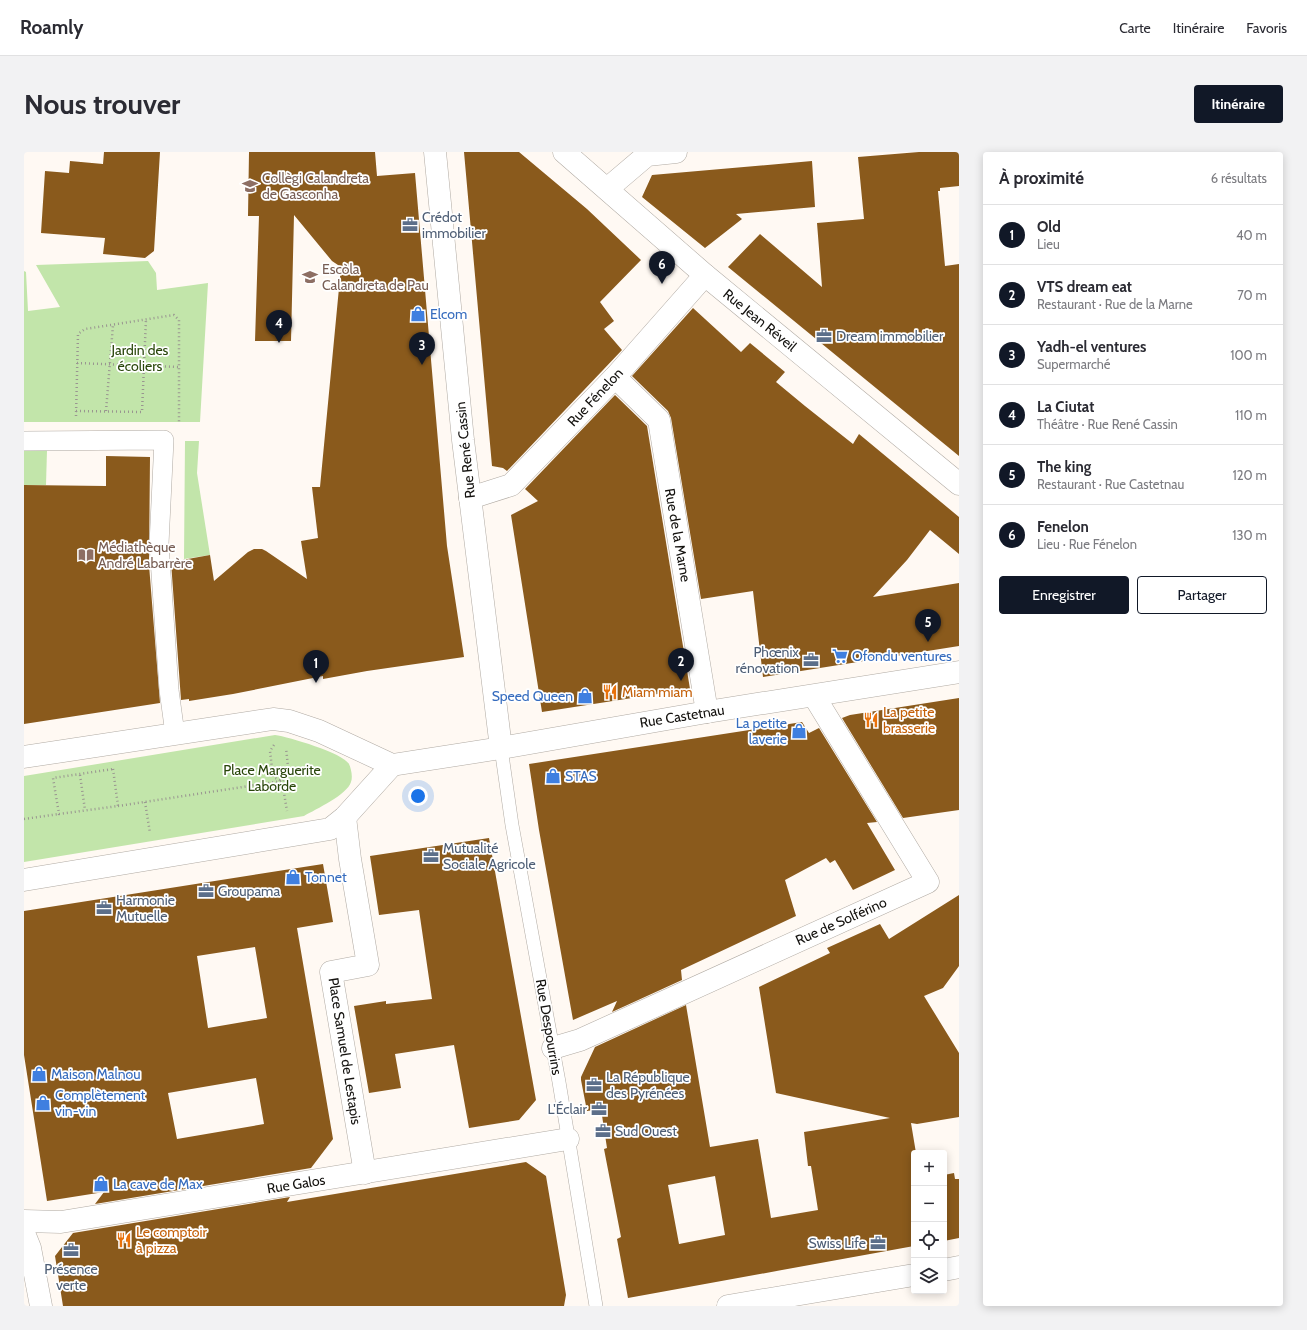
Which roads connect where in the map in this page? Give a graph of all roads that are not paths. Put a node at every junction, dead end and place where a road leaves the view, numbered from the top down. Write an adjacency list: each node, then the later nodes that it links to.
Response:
1 (435, 152): 9 (street, Rue René Cassin)
2 (564, 152): 4 (street, Rue Jean Réveil)
3 (676, 152): 4 (street)
4 (607, 189): 5 (street, Rue Jean Réveil)
5 (705, 275): 6 (street, Rue Fénelon); 8 (street, Rue Jean Réveil)
6 (615, 377): 9 (street, Rue Fénelon); 12 (street, Rue de la Marne)
7 (24, 441): 13 (street)
8 (959, 484)
9 (470, 498): 14 (street, Rue René Cassin)
10 (959, 672): 11 (street, Rue Castetnau)
11 (814, 696): 12 (street, Rue Castetnau); 19 (street, Rue de Solférino)
12 (708, 712): 14 (street, Rue Castetnau)
13 (175, 734): 15 (street); 16 (street)
14 (501, 748): 16 (street); 19 (lane, Rue Despourrins)
15 (24, 757)
16 (392, 765): 17 (street)
17 (345, 817): 18 (street); 21 (street, Place Samuel de Lestapis)
18 (24, 880)
19 (553, 1048): 20 (lane, Rue Despourrins)
20 (568, 1139): 21 (street, Rue Galos); 28 (lane, Rue Despourrins)
21 (365, 1173): 22 (street, Rue Galos)
22 (24, 1221)
23 (24, 1232): 27 (street)
24 (959, 1267): 25 (street)
25 (947, 1269)
26 (911, 1276): 29 (street)
27 (42, 1306)
28 (596, 1306)
29 (728, 1306)

